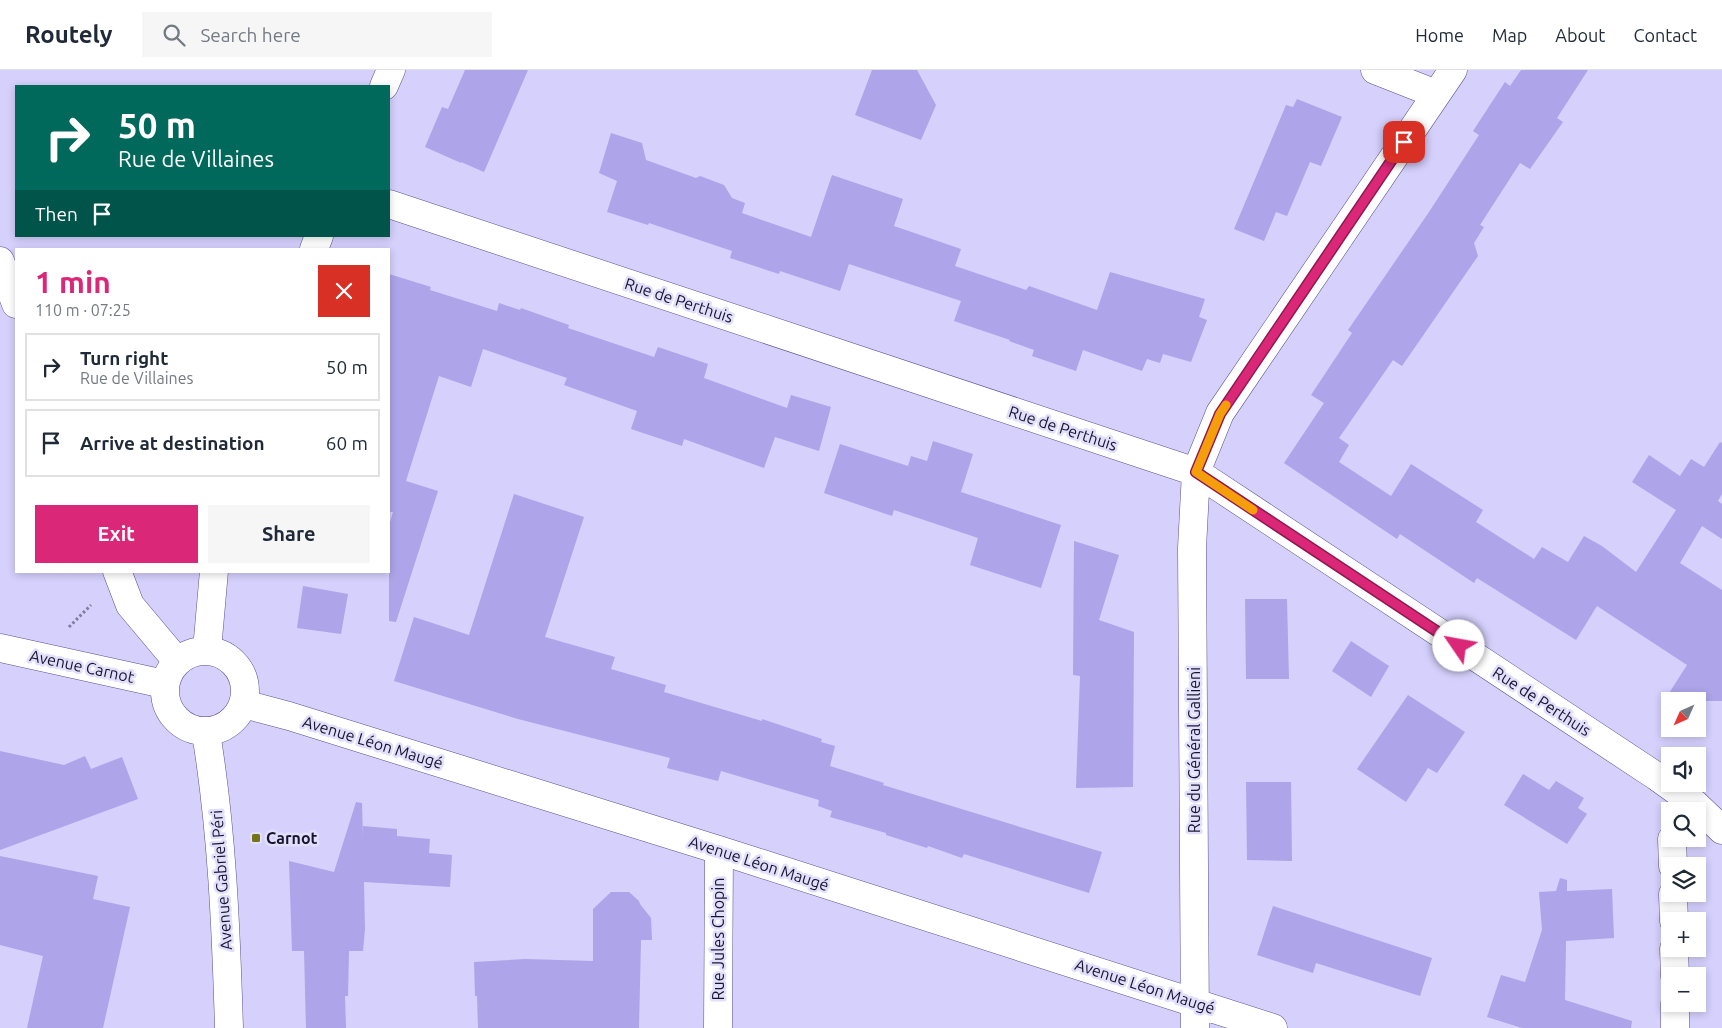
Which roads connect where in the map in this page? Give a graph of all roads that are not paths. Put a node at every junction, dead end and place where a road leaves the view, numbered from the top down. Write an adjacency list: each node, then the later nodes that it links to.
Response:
1 (391, 70): 4 (street)
2 (1375, 70): 5 (street)
3 (1453, 70): 5 (street, Rue du Général Gallieni)
4 (384, 85)
5 (1436, 94): 9 (street, Rue du Général Gallieni)
6 (390, 204): 9 (street, Rue de Perthuis)
7 (0, 261): 8 (street)
8 (15, 301)
9 (1196, 472): 17 (street, Rue de Perthuis); 21 (street, Rue du Général Gallieni)
10 (214, 573): 13 (street)
11 (120, 579): 14 (street)
12 (0, 648): 14 (street, Avenue Carnot)
13 (207, 650): 14 (street); 15 (street)
14 (170, 673): 16 (street)
15 (244, 704): 16 (street); 19 (street, Avenue Léon Maugé)
16 (206, 733): 22 (street, Avenue Gabriel Péri)
17 (1672, 799): 18 (street, Rue de Perthuis)
18 (1722, 830)
19 (719, 850): 21 (street, Avenue Léon Maugé); 23 (street, Rue Jules Chopin)
20 (1675, 1012): 25 (street)
21 (1195, 1015): 24 (street, Avenue Léon Maugé)
22 (229, 1028)
23 (718, 1028)
24 (1273, 1028)
25 (1675, 1028)

